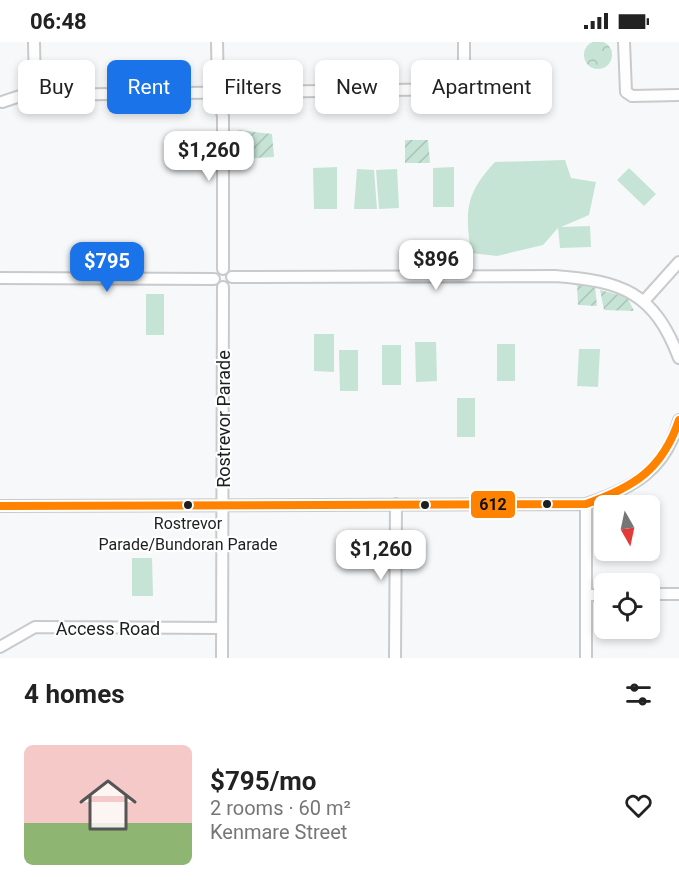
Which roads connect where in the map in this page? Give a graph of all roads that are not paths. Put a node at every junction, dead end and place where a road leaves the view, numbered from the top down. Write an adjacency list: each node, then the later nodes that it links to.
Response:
1 (34, 42): 5 (street)
2 (218, 42): 6 (street)
3 (464, 42): 7 (street)
4 (624, 42): 10 (street)
5 (34, 60)
6 (218, 60)
7 (303, 91)
8 (203, 92): 9 (street)
9 (95, 94)
10 (679, 95)
11 (18, 97): 12 (street)
12 (2, 102)
13 (222, 114): 15 (street)
14 (679, 262): 20 (street)
15 (223, 269): 16 (street); 18 (street)
16 (232, 277): 19 (street); 20 (street)
17 (0, 278): 18 (street)
18 (214, 279): 19 (street)
19 (223, 287): 25 (street, Rostrevor Parade)
20 (644, 301): 21 (street)
21 (679, 358)
22 (679, 420): 24 (street)
23 (396, 504): 24 (street); 25 (street); 34 (street)
24 (586, 504): 29 (street)
25 (223, 505): 26 (street); 31 (street, Rostrevor Parade)
26 (0, 506)
27 (660, 594): 28 (street)
28 (679, 594)
29 (586, 595): 30 (street); 35 (street)
30 (594, 595)
31 (222, 628): 32 (street, Access Road); 33 (street, Rostrevor Parade)
32 (0, 646)
33 (222, 658)
34 (395, 658)
35 (586, 658)

